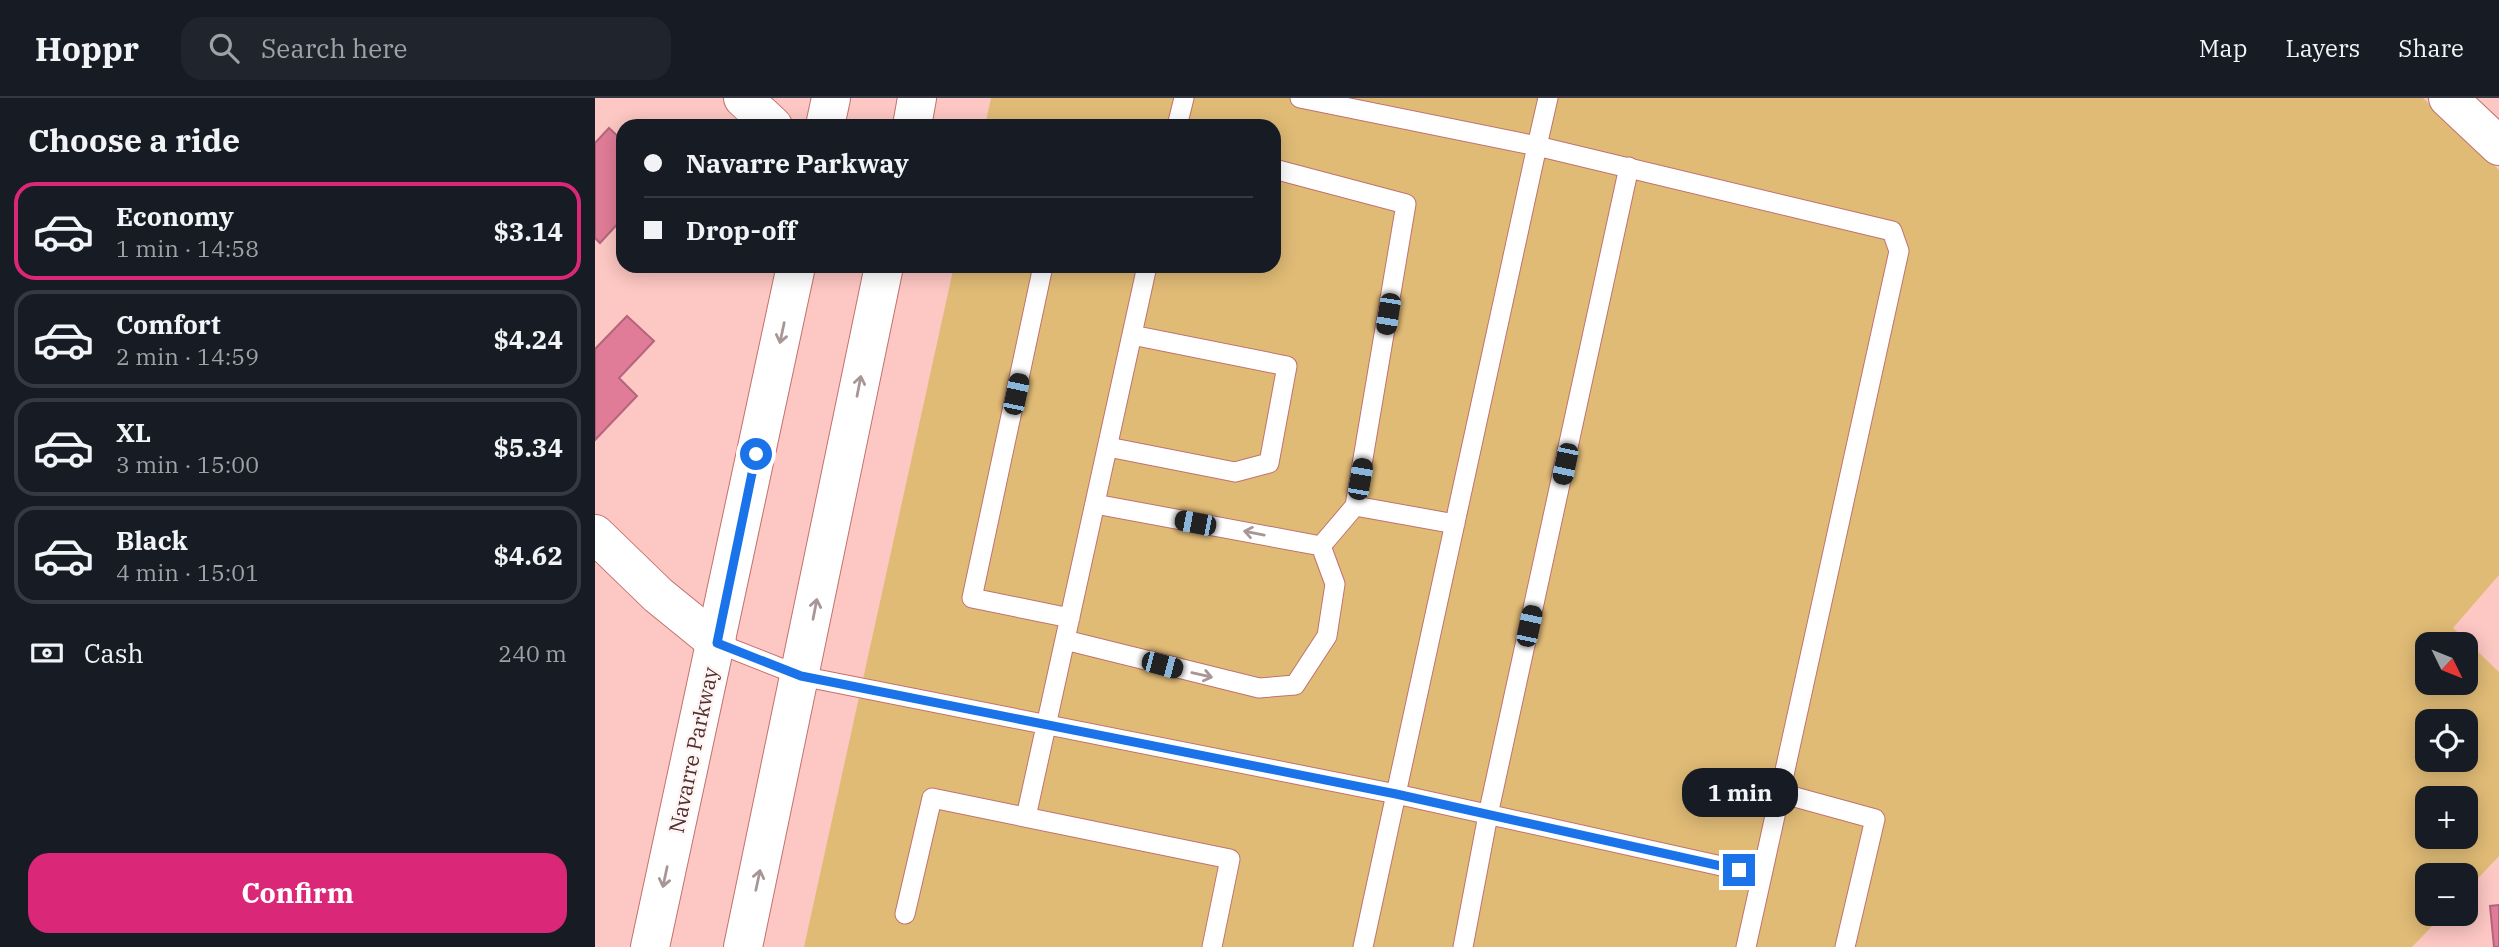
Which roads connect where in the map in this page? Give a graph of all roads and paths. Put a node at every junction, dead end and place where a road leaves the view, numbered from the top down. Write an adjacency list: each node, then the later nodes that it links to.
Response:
1 (743, 98): 8 (main road)
2 (831, 98): 9 (main road)
3 (918, 98): 10 (main road)
4 (1184, 98): 11 (lane)
5 (1300, 98): 12 (lane)
6 (1548, 98): 12 (lane)
7 (2448, 98): 13 (main road)
8 (766, 119)
9 (826, 119)
10 (914, 119)
11 (1179, 119)
12 (1537, 146): 14 (lane); 24 (lane)
13 (2499, 146)
14 (1629, 167): 32 (lane); 34 (lane)
15 (1281, 171): 23 (lane)
16 (795, 273): 29 (main road, Navarre Parkway, one-way to 29)
17 (883, 273): 30 (main road, one-way to 17)
18 (1042, 273): 27 (lane)
19 (1145, 273): 20 (lane)
20 (1132, 335): 21 (lane); 21 (lane)
21 (1108, 447): 22 (lane)
22 (1095, 504): 26 (lane, one-way to 22); 27 (lane)
23 (1355, 506): 24 (lane); 26 (lane)
24 (1455, 524): 33 (lane)
25 (595, 534): 29 (main road)
26 (1321, 546): 28 (lane, one-way to 26)
27 (1070, 618): 28 (lane)
28 (1065, 639): 31 (lane)
29 (717, 643): 30 (lane); 38 (main road, Navarre Parkway, one-way to 38)
30 (801, 676): 31 (lane); 39 (main road, one-way to 30)
31 (1045, 724): 33 (lane); 35 (lane)
32 (1780, 793): 36 (lane); 44 (lane)
33 (1396, 794): 34 (lane); 41 (lane)
34 (1488, 814): 36 (lane); 42 (lane)
35 (1026, 817): 37 (lane); 40 (lane)
36 (1762, 875): 43 (lane)
37 (905, 914)
38 (650, 947)
39 (743, 947)
40 (1212, 947)
41 (1363, 947)
42 (1463, 947)
43 (1747, 947)
44 (1845, 947)

